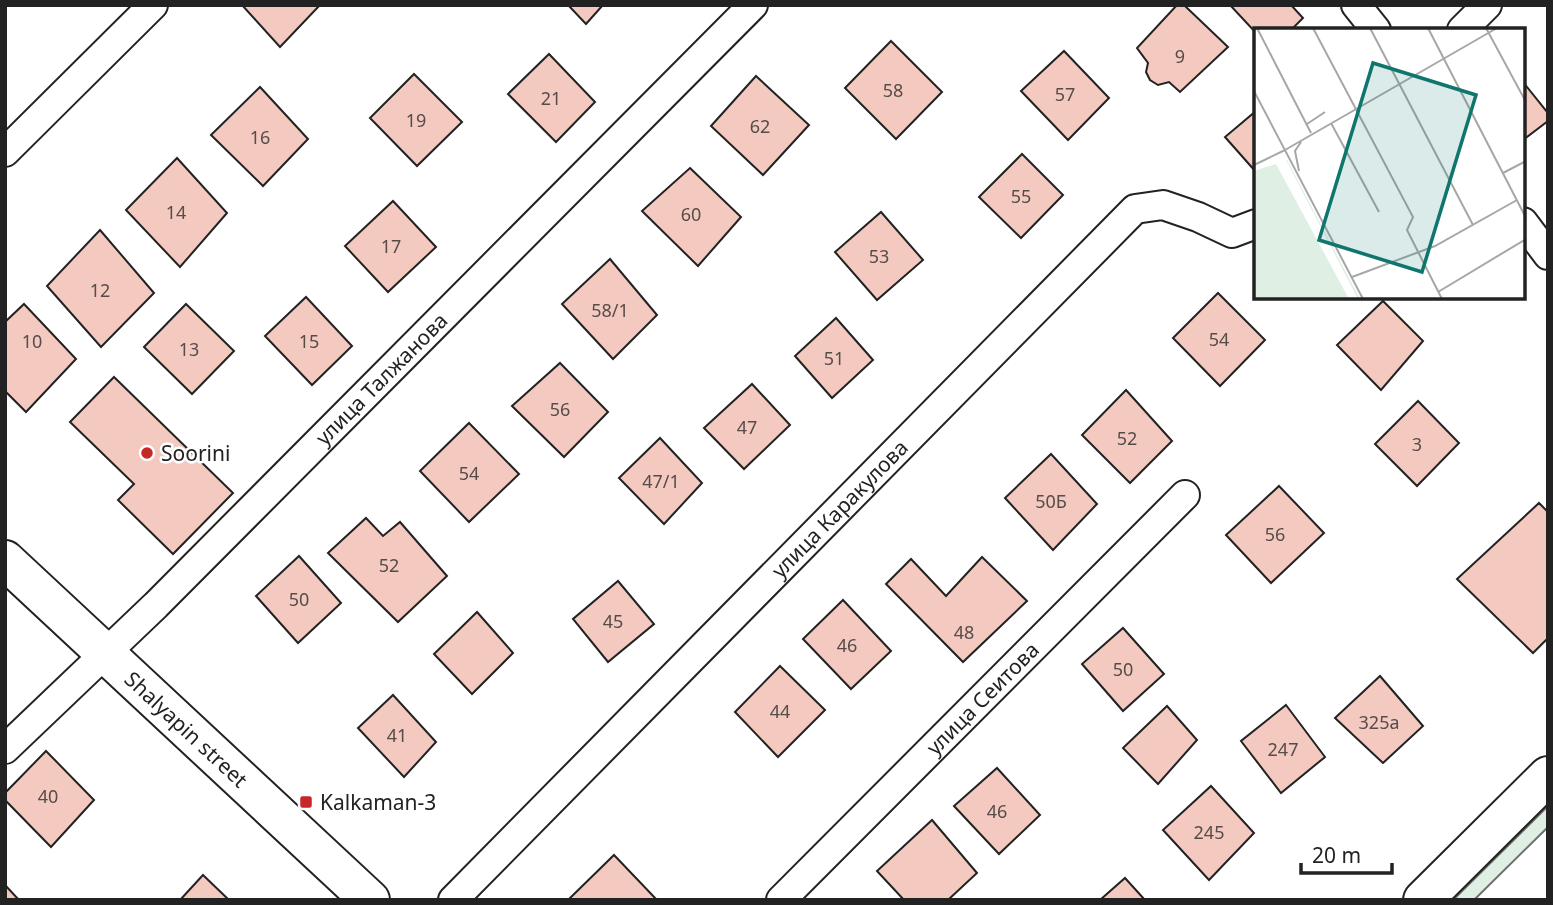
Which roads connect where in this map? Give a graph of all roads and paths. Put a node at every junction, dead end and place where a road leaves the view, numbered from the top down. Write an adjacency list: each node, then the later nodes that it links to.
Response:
1 (153, 5): 7 (street)
2 (753, 5): 13 (street, улица Талжанова)
3 (1356, 5): 5 (street)
4 (1487, 5): 6 (street)
5 (1374, 28)
6 (1464, 28)
7 (5, 152)
8 (1254, 224): 17 (street, улица Каракулова)
9 (1525, 225): 10 (street)
10 (1548, 255)
11 (1185, 495): 18 (street, улица Сеитова)
12 (5, 560): 13 (main road, Shalyapin street)
13 (106, 653): 14 (street, улица Талжанова); 16 (main road, Shalyapin street)
14 (5, 749)
15 (1548, 776): 19 (main road)
16 (370, 900)
17 (453, 900)
18 (781, 900)
19 (1423, 900)

